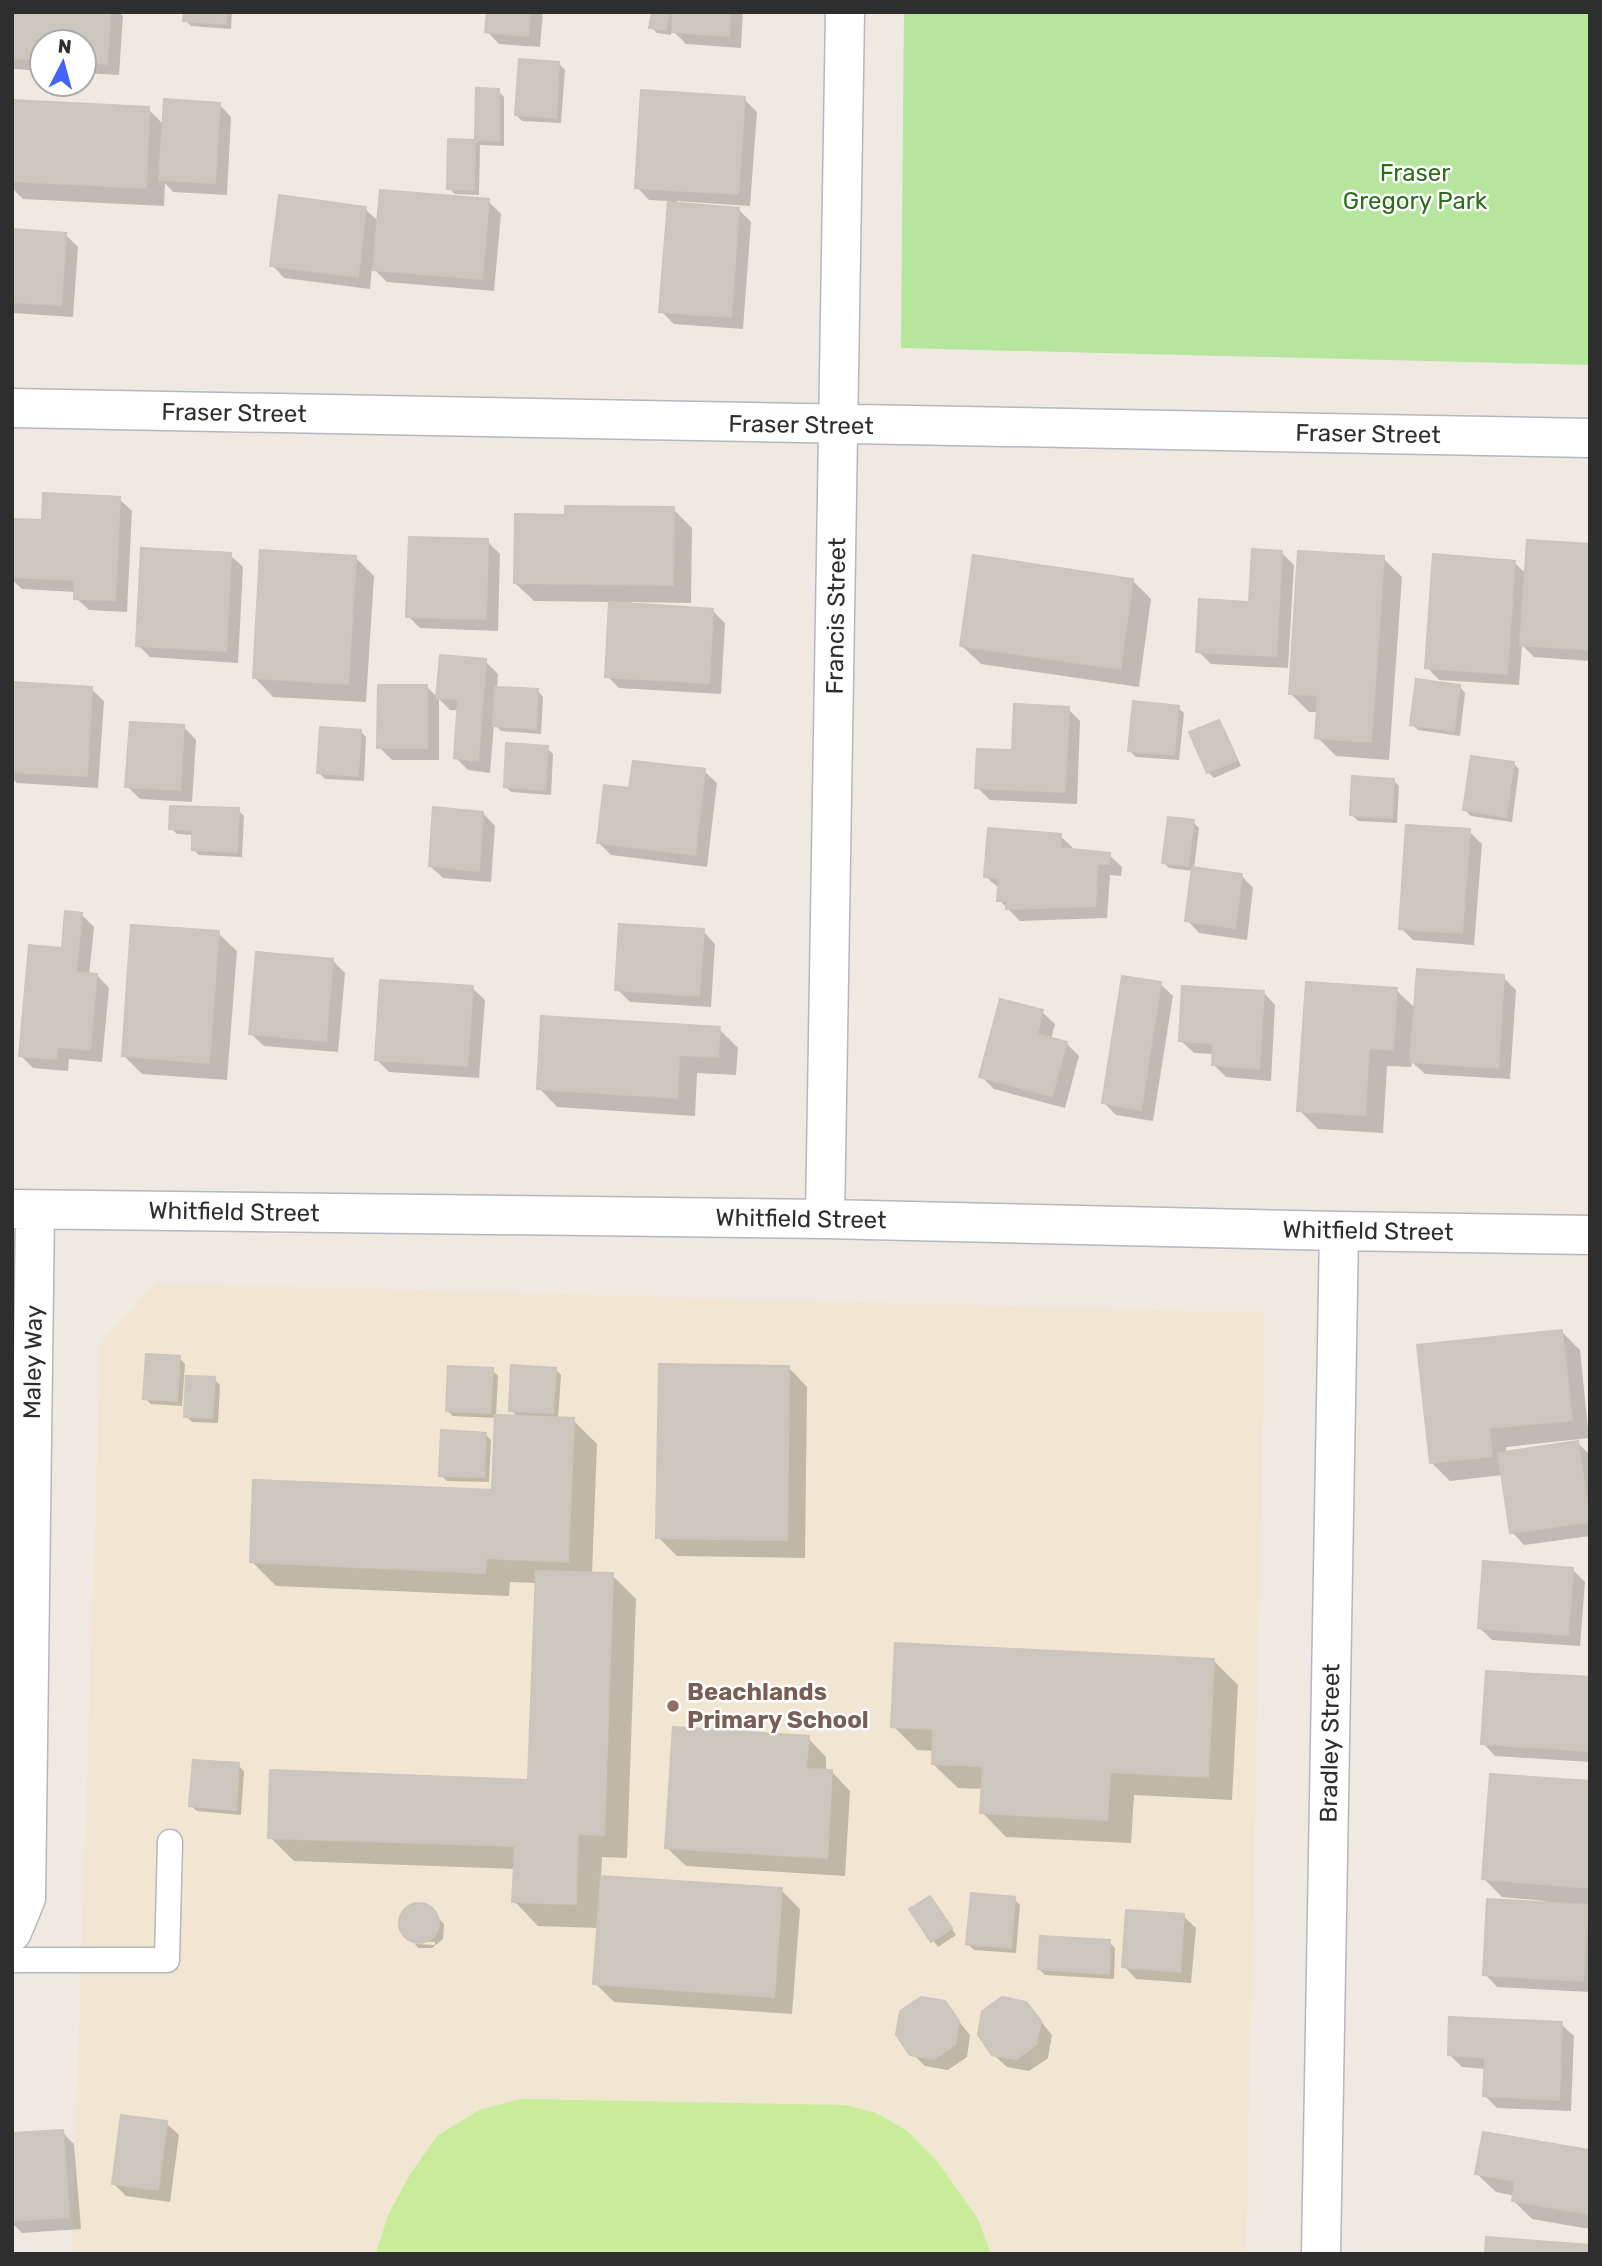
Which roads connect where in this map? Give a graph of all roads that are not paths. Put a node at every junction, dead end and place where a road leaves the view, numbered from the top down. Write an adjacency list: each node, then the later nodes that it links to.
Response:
1 (845, 12): 3 (street, Francis Street)
2 (12, 408): 3 (street, Fraser Street)
3 (840, 425): 4 (street, Fraser Street); 6 (street, Francis Street)
4 (1590, 438)
5 (24, 1210): 6 (street, Whitfield Street); 10 (street, Maley Way)
6 (825, 1219): 7 (street, Whitfield Street)
7 (1339, 1231): 8 (street, Whitfield Street); 12 (street, Bradley Street)
8 (1590, 1235)
9 (170, 1842): 11 (lane)
10 (12, 1932)
11 (12, 1960)
12 (1321, 2254)

